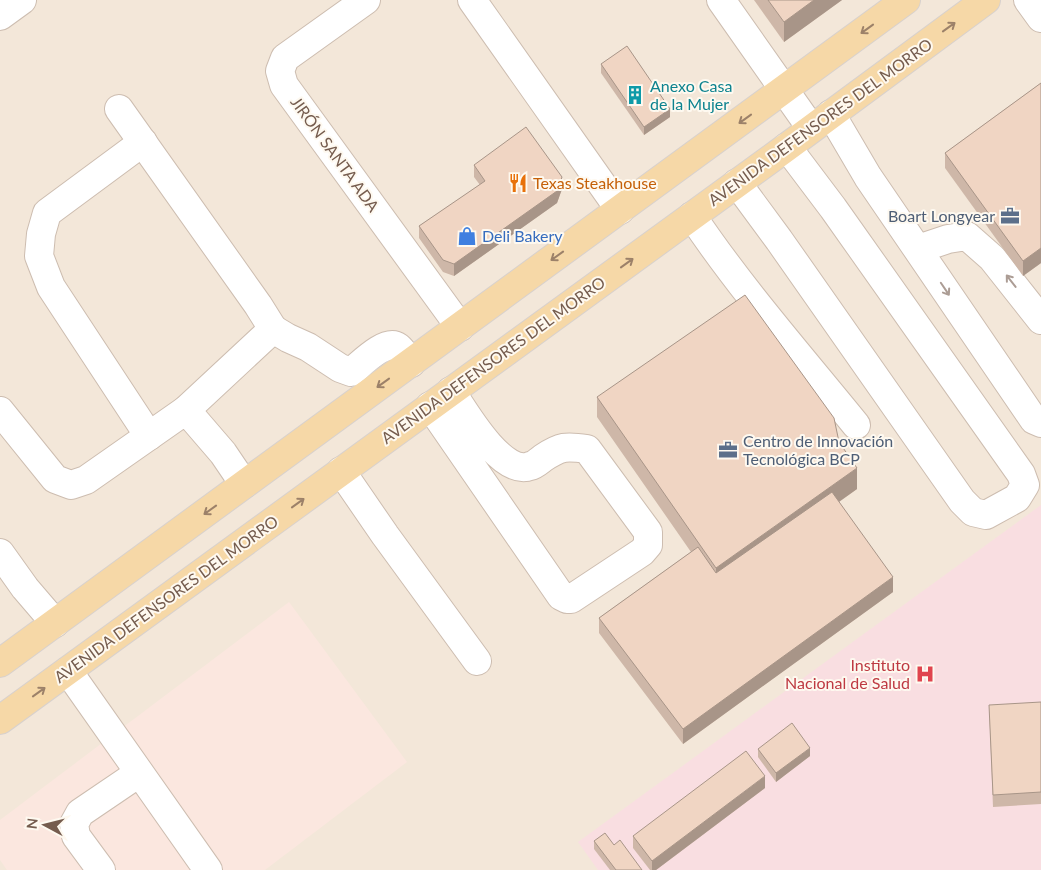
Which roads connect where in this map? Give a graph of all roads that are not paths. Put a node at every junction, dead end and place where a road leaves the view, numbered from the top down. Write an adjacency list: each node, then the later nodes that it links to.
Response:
1 (22, 0): 8 (street)
2 (366, 0): 20 (street, JIRÓN SANTA ADA)
3 (472, 0): 16 (street)
4 (721, 0): 10 (street)
5 (906, 0): 10 (main road, one-way to 10)
6 (986, 0): 12 (main road, AVENIDA DEFENSORES DEL MORRO, one-way to 6)
7 (1028, 0): 9 (street)
8 (0, 16)
9 (1041, 18)
10 (784, 90): 12 (street); 16 (main road, one-way to 16)
11 (119, 109): 13 (street)
12 (821, 121): 14 (main road, AVENIDA DEFENSORES DEL MORRO); 18 (street)
13 (143, 142): 21 (street); 28 (street)
14 (787, 146): 15 (main road, AVENIDA DEFENSORES DEL MORRO); 15 (street)
15 (737, 183): 17 (main road, AVENIDA DEFENSORES DEL MORRO)
16 (620, 210): 20 (main road, one-way to 20)
17 (692, 216): 23 (main road, AVENIDA DEFENSORES DEL MORRO, one-way to 17); 27 (street)
18 (918, 249): 19 (street, one-way to 18); 26 (street, one-way to 26)
19 (1041, 320)
20 (460, 327): 22 (main road)
21 (274, 329): 22 (street); 25 (street)
22 (411, 363): 30 (main road, one-way to 30)
23 (441, 398): 23 (street); 29 (main road, AVENIDA DEFENSORES DEL MORRO)
24 (0, 410): 28 (street)
25 (186, 410): 28 (street); 30 (street)
26 (1041, 423)
27 (856, 425)
28 (148, 436)
29 (341, 471): 33 (street); 35 (main road, AVENIDA DEFENSORES DEL MORRO, one-way to 29)
30 (244, 484): 32 (main road, one-way to 32)
31 (0, 553): 32 (street)
32 (55, 623): 34 (main road)
33 (477, 661)
34 (0, 663)
35 (68, 671): 36 (main road, AVENIDA DEFENSORES DEL MORRO, one-way to 35); 37 (street)
36 (0, 720)
37 (139, 773): 38 (street); 39 (street)
38 (101, 870)
39 (208, 870)

